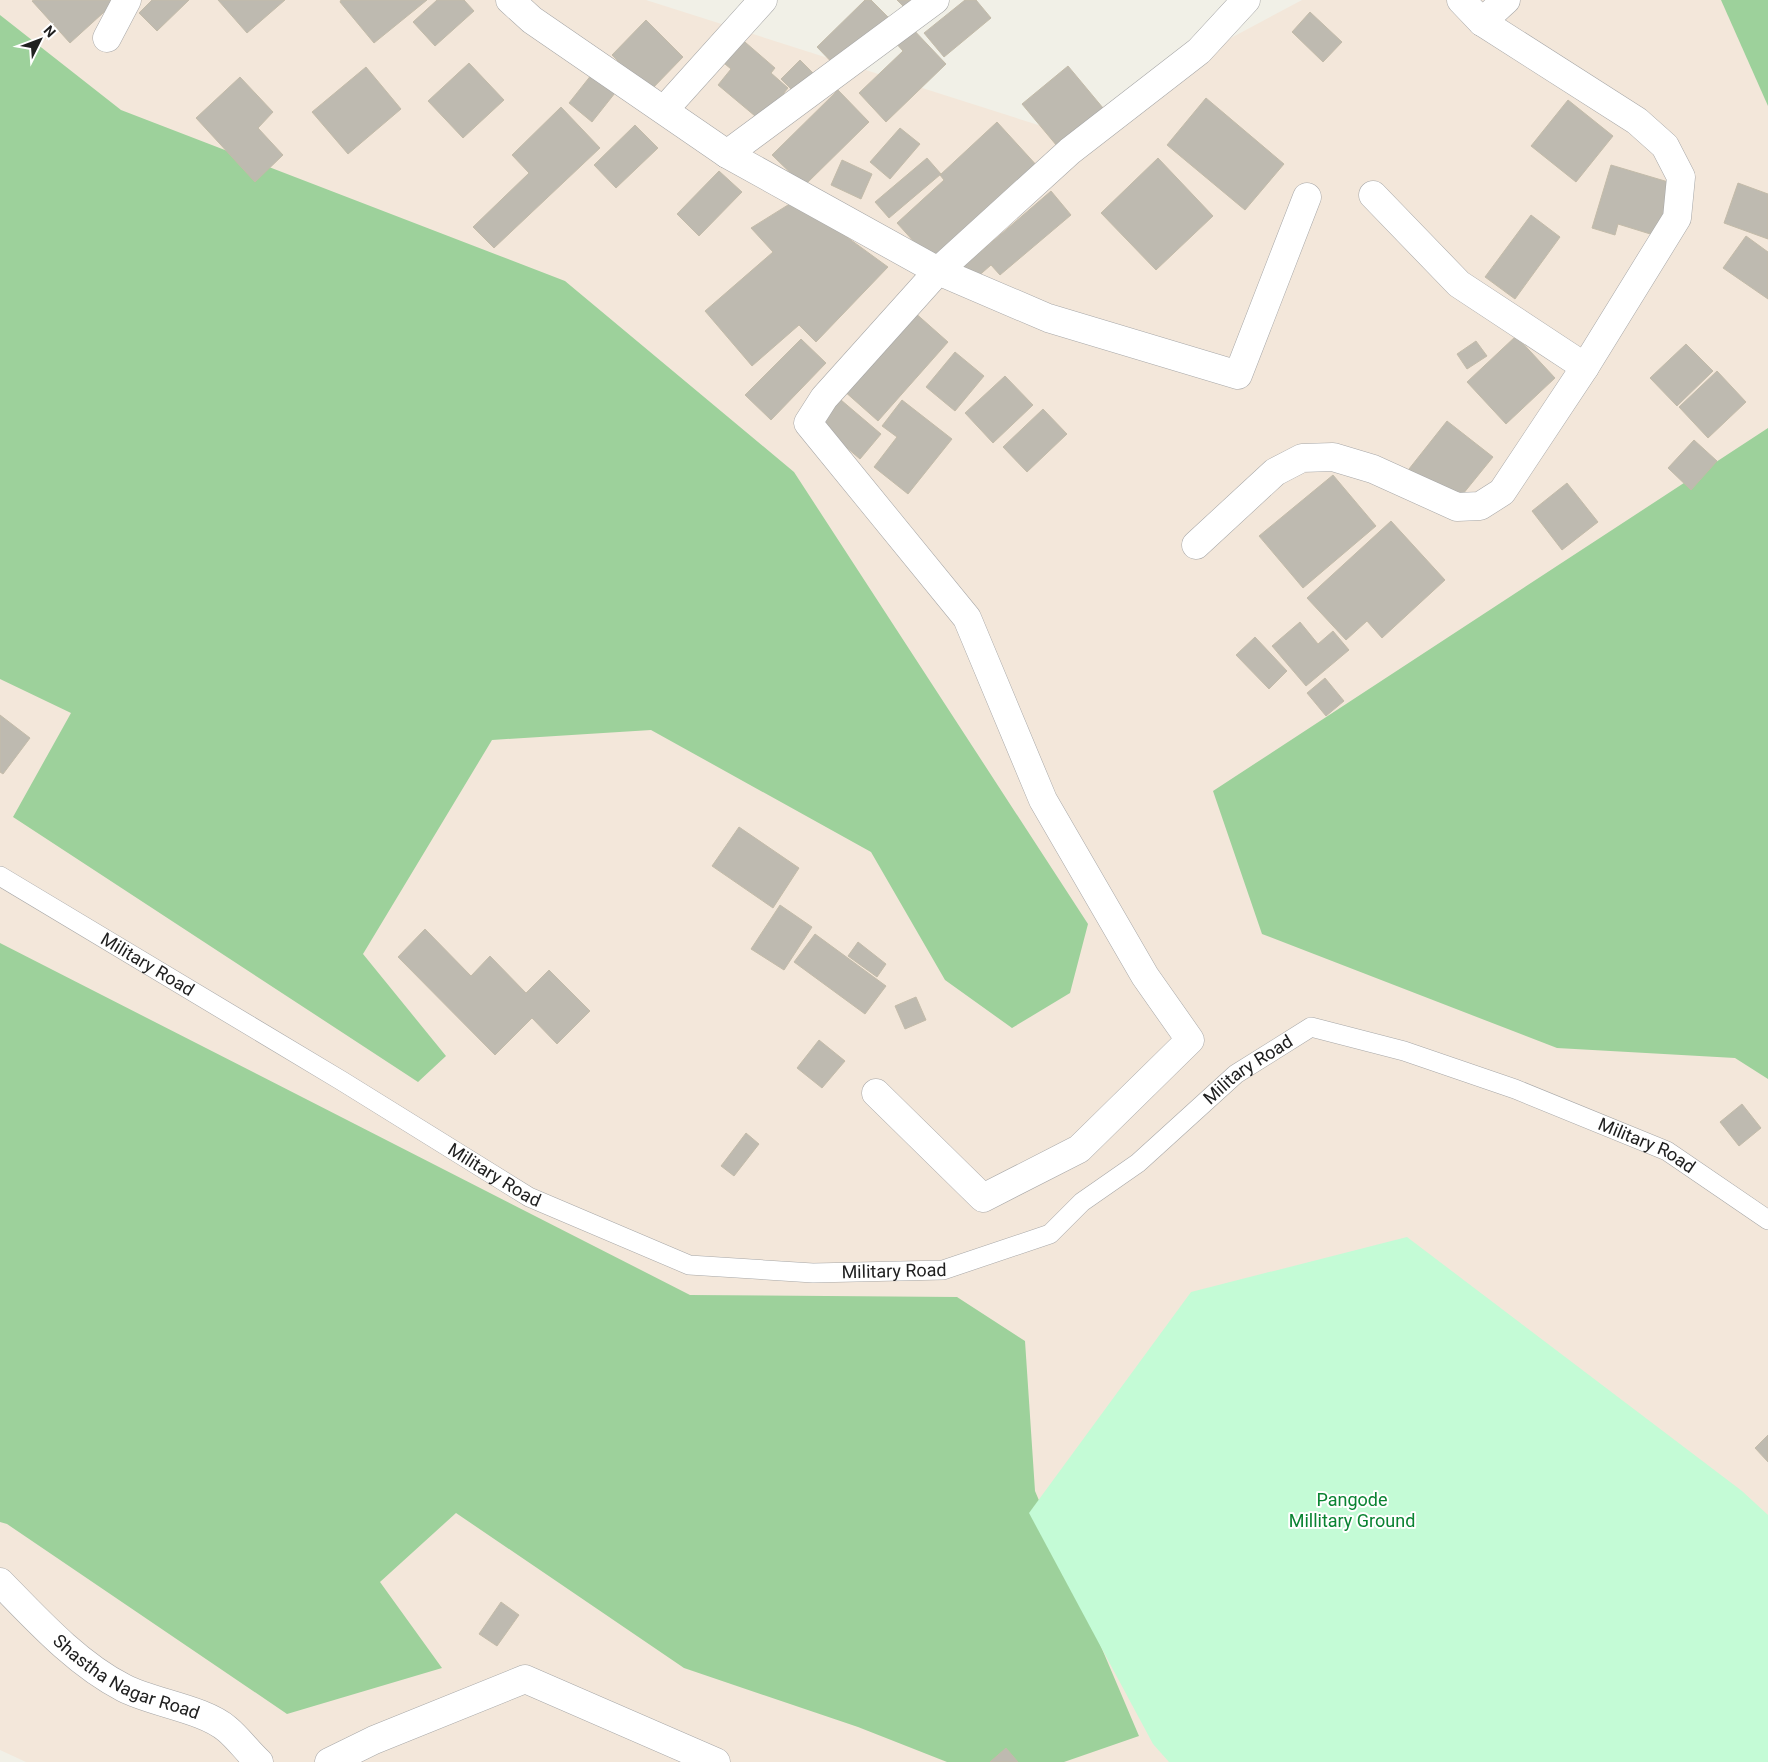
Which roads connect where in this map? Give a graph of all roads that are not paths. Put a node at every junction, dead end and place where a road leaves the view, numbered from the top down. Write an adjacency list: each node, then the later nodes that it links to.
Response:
1 (127, 0): 9 (street)
2 (510, 0): 10 (street)
3 (763, 0): 10 (street)
4 (935, 0): 11 (street)
5 (1246, 0): 14 (street)
6 (1462, 0): 8 (street)
7 (1506, 0): 8 (street)
8 (1482, 22): 15 (street)
9 (107, 38)
10 (664, 110): 11 (street)
11 (727, 154): 14 (street)
12 (1373, 195): 15 (street)
13 (1307, 197): 14 (street)
14 (938, 271): 18 (street)
15 (1585, 367): 16 (street)
16 (1196, 545)
17 (0, 876): 19 (lane, Military Road)
18 (876, 1093)
19 (1768, 1220)
20 (0, 1582): 21 (street, Shastha Nagar Road)
21 (258, 1762)
22 (329, 1762): 23 (street)
23 (716, 1762)

